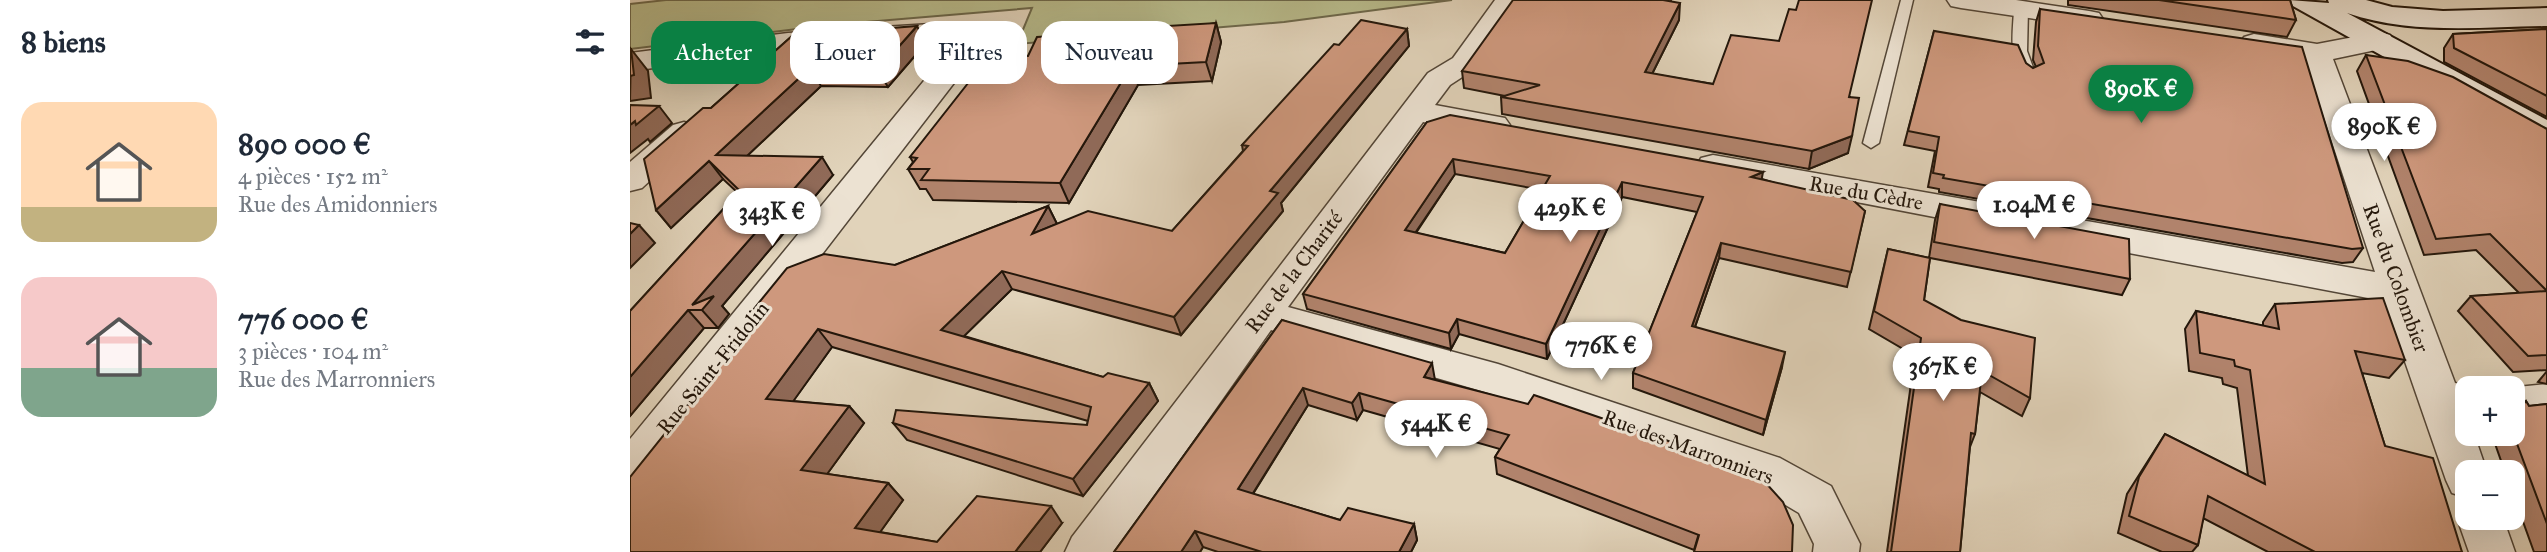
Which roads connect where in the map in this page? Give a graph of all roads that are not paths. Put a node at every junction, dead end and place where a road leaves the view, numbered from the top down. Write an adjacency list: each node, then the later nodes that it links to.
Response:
1 (1508, 0): 19 (street, Rue de la Charité)
2 (1907, 0): 22 (lane)
3 (1961, 0): 6 (street)
4 (2303, 0): 12 (main road)
5 (2350, 5): 9 (main road); 12 (main road)
6 (2021, 8): 10 (street); 17 (lane)
7 (2506, 17): 8 (main road); 9 (main road); 12 (main road)
8 (2547, 17)
9 (2415, 21): 12 (main road)
10 (2113, 22)
11 (2231, 40): 15 (street)
12 (2380, 41): 15 (street); 21 (main road)
13 (788, 42): 14 (street); 16 (street); 31 (street, Rue Saint-Fridolin)
14 (776, 52)
15 (2317, 53): 25 (street, Rue du Colombier)
16 (630, 62)
17 (2030, 76)
18 (710, 110): 24 (street)
19 (1416, 111): 20 (street); 26 (street, Rue de la Charité)
20 (1525, 131)
21 (2547, 134)
22 (1871, 143)
23 (1675, 158): 25 (street, Rue du Cèdre)
24 (630, 180)
25 (2399, 290): 27 (street, Rue du Colombier)
26 (1262, 314): 33 (street, Rue de la Charité); 34 (street, Rue des Marronniers)
27 (2454, 399): 30 (street, Rue du Colombier)
28 (2547, 400): 29 (street)
29 (2525, 402)
30 (2465, 460)
31 (630, 471)
32 (2484, 530): 35 (street)
33 (1088, 552)
34 (1836, 552)
35 (2491, 552)

